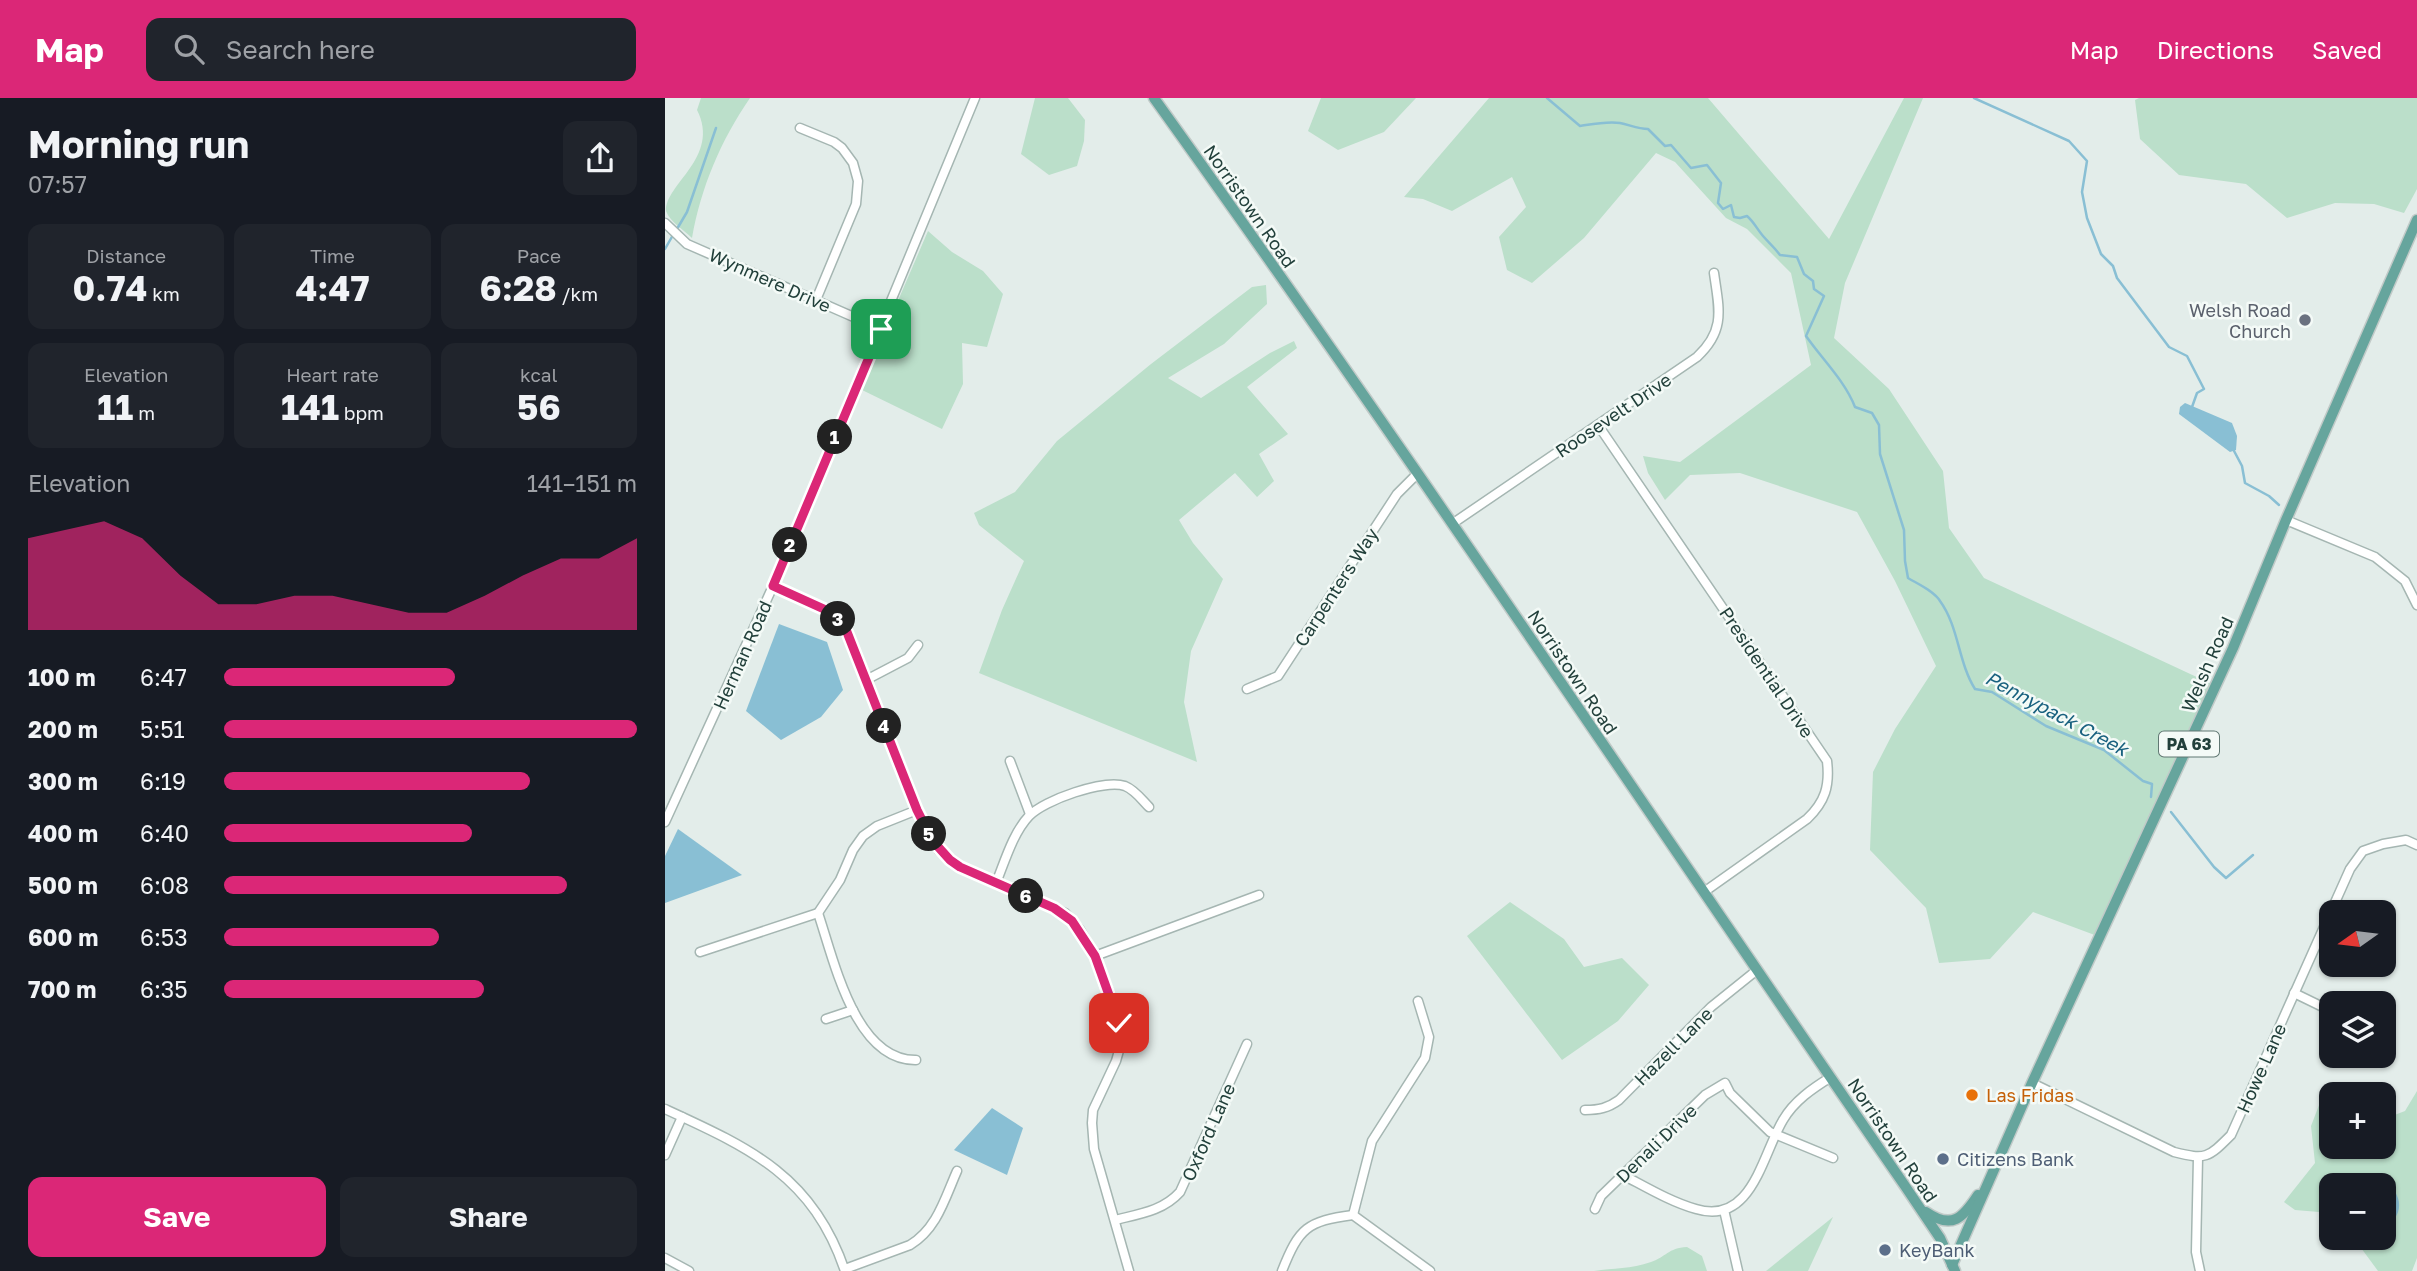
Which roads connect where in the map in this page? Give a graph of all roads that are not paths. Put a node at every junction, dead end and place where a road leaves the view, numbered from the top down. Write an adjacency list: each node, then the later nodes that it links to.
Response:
1 (975, 98): 8 (street, Herman Road)
2 (1154, 98): 10 (main road, Norristown Road)
3 (800, 128): 7 (street)
4 (2417, 220): 11 (main road, Welsh Road / PA 63)
5 (665, 223): 7 (street, Wynmere Drive)
6 (1714, 273): 9 (street, Roosevelt Drive)
7 (816, 300): 8 (street, Wynmere Drive)
8 (881, 329): 13 (street, Herman Road)
9 (1598, 425): 12 (street, Roosevelt Drive); 25 (street, Presidential Drive)
10 (1417, 474): 12 (main road, Norristown Road); 17 (street, Carpenters Way)
11 (2286, 520): 14 (street); 39 (main road, Welsh Road / PA 63)
12 (1452, 524): 25 (main road, Norristown Road)
13 (773, 586): 16 (street); 22 (street, Herman Road)
14 (2417, 605)
15 (918, 645): 16 (street)
16 (866, 680): 20 (street)
17 (1247, 689)
18 (1010, 761): 21 (street)
19 (1149, 807): 21 (street)
20 (917, 810): 24 (street); 27 (street)
21 (1030, 814): 24 (street)
22 (665, 822)
23 (2417, 845): 31 (street, Howe Lane)
24 (996, 883): 29 (street)
25 (1704, 892): 30 (main road, Norristown Road)
26 (1259, 895): 29 (street)
27 (818, 913): 28 (street); 34 (street)
28 (700, 952)
29 (1095, 956): 54 (street)
30 (1757, 970): 38 (main road, Norristown Road); 41 (street, Hazell Lane)
31 (2294, 993): 33 (street); 46 (street, Howe Lane)
32 (1418, 1001): 53 (street)
33 (2319, 1005)
34 (853, 1010): 35 (street); 37 (street)
35 (826, 1019)
36 (1247, 1044): 54 (street, Oxford Lane)
37 (916, 1060)
38 (1831, 1077): 43 (street); 50 (main road, Norristown Road)
39 (2032, 1083): 46 (street); 47 (main road, Welsh Road / PA 63)
40 (665, 1109): 42 (street)
41 (1585, 1110)
42 (682, 1117): 44 (street); 57 (street)
43 (1775, 1134): 45 (street); 49 (street, Denali Drive); 52 (street)
44 (665, 1155)
45 (1833, 1158)
46 (2198, 1158): 63 (street)
47 (1997, 1162): 50 (main road); 56 (main road, Welsh Road / PA 63)
48 (957, 1171): 57 (street)
49 (1623, 1175): 51 (street, Denali Drive); 52 (street)
50 (1916, 1202): 56 (main road, Norristown Road)
51 (1595, 1209)
52 (1724, 1210): 62 (street)
53 (1353, 1215): 60 (street); 61 (street)
54 (1115, 1220): 59 (street)
55 (665, 1258): 58 (street)
56 (1952, 1268)
57 (845, 1270)
58 (689, 1271)
59 (1129, 1271)
60 (1282, 1271)
61 (1430, 1271)
62 (1738, 1271)
63 (2200, 1271)

